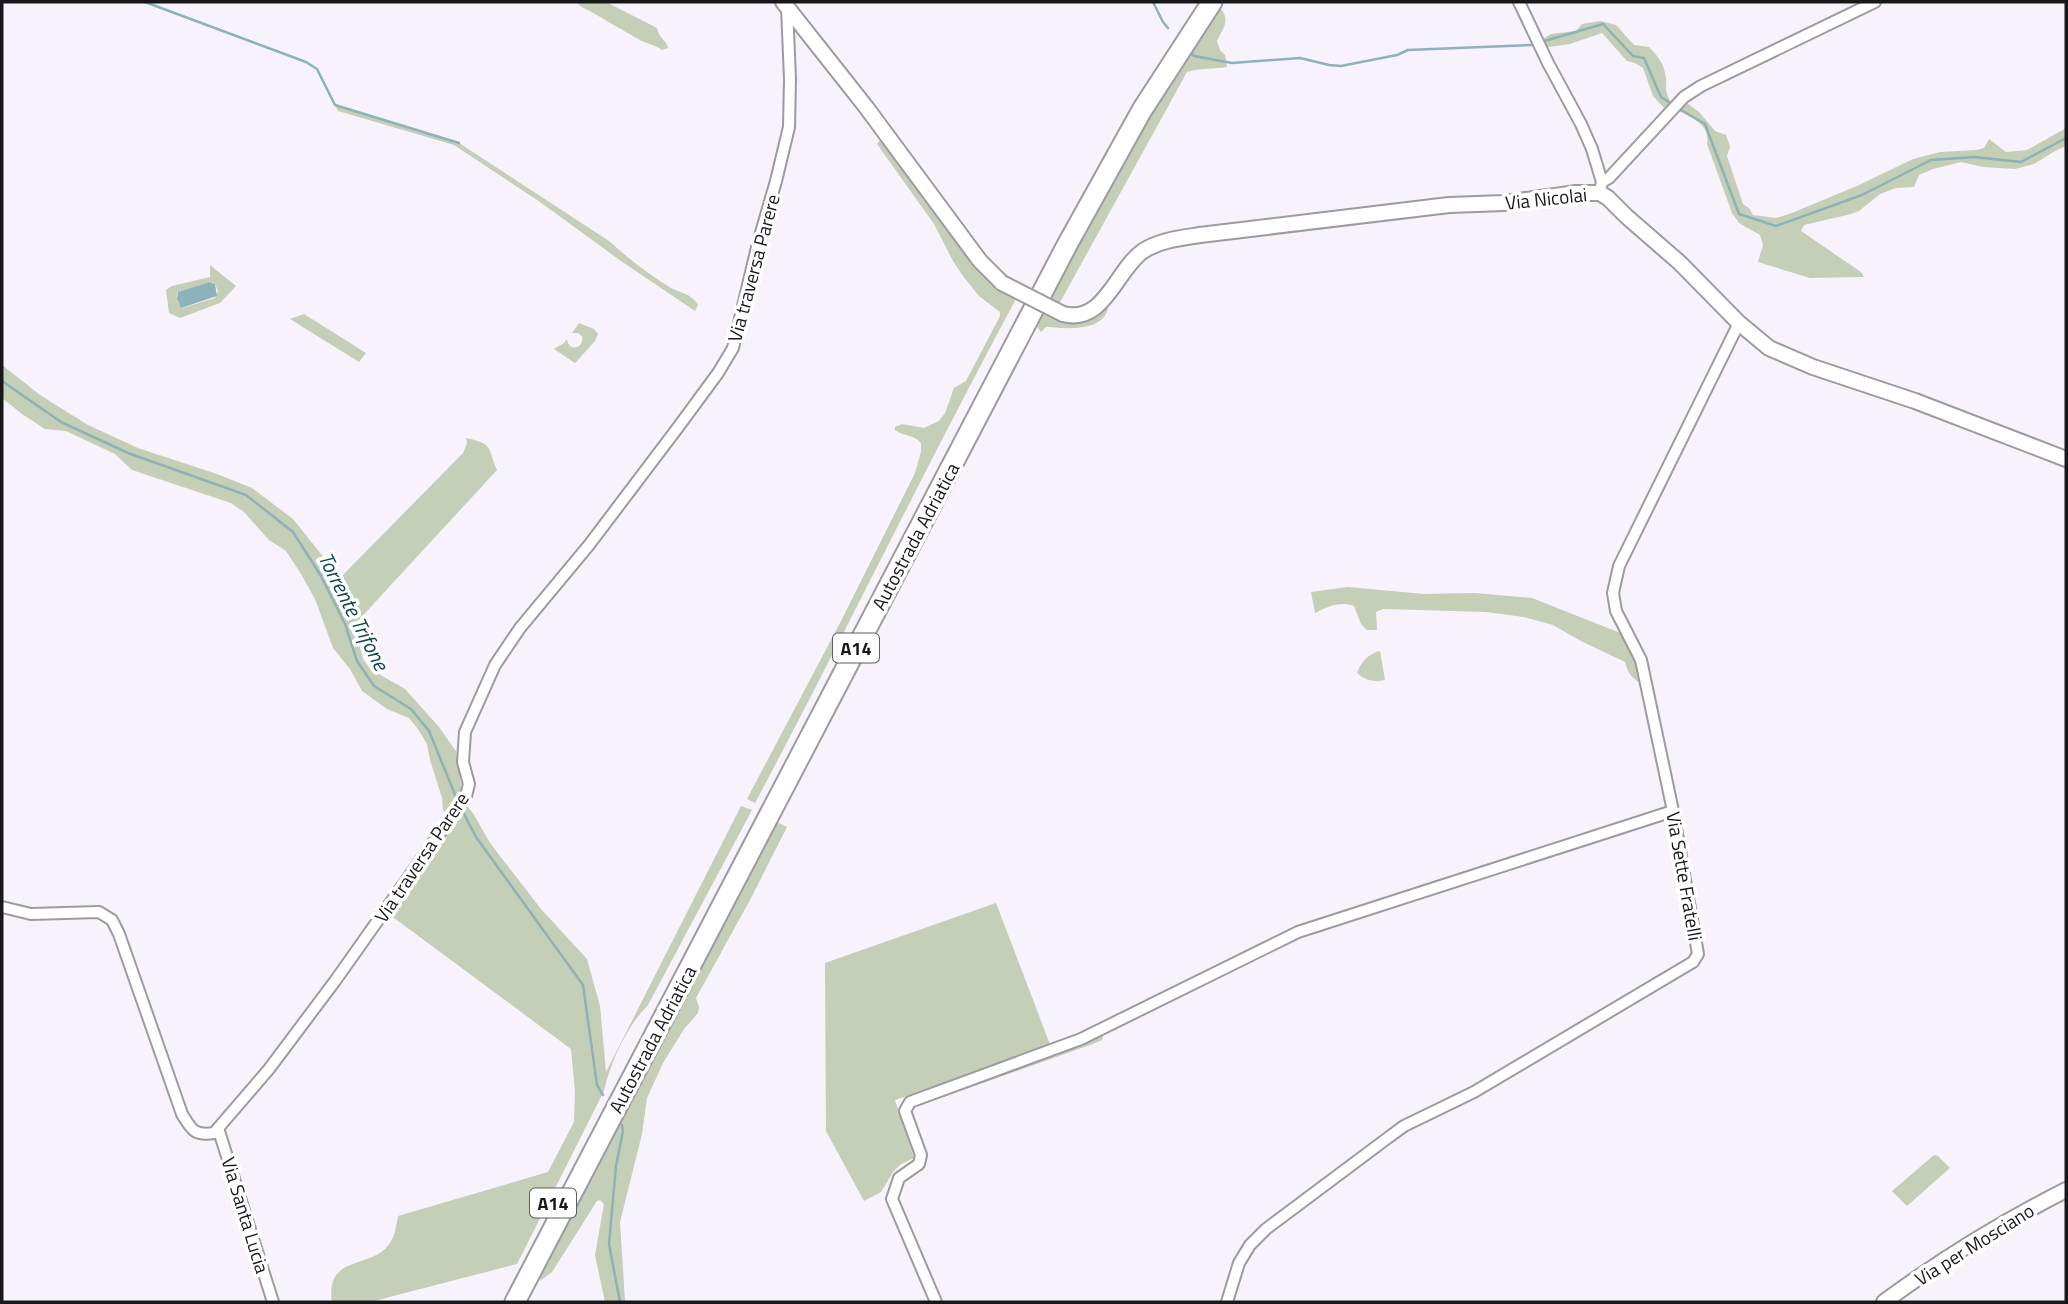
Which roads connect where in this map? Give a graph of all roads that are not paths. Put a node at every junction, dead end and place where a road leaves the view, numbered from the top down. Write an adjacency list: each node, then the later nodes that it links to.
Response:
1 (1198, 2): 15 (highway, Autostrada Adriatica / A14)
2 (1212, 2): 16 (highway, Autostrada Adriatica / A14)
3 (1519, 2): 6 (street)
4 (1875, 2): 6 (street, Via Nicolai)
5 (785, 4): 7 (street, Via traversa Parere, bridge); 12 (street, Via traversa Parere)
6 (1601, 187): 7 (street, Via Nicolai); 8 (street, Via Nicolai)
7 (1063, 314)
8 (1739, 323): 9 (street, Via Nicolai); 10 (street, Via Sette Fratelli)
9 (2066, 459)
10 (1674, 811): 17 (street); 18 (street, Via Sette Fratelli)
11 (2, 907): 12 (street)
12 (218, 1128): 14 (street, Via Santa Lucia)
13 (2066, 1190): 19 (street, Via per Mosciano)
14 (273, 1302)
15 (502, 1302)
16 (515, 1302)
17 (936, 1302)
18 (1227, 1302)
19 (1884, 1302)

